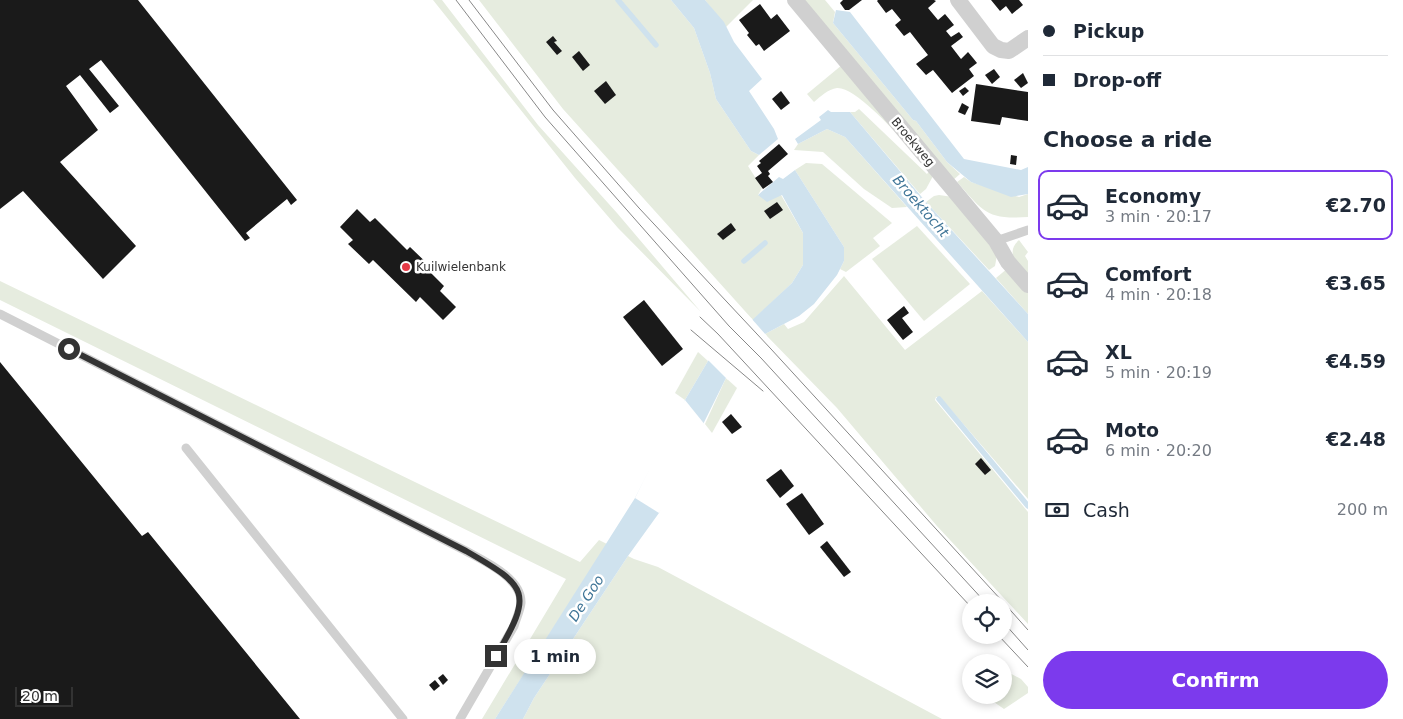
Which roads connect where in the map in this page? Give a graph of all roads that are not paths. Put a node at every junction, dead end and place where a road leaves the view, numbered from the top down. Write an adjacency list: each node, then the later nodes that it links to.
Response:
1 (795, 0): 5 (street, Broekweg)
2 (958, 0): 3 (street)
3 (1028, 38)
4 (1028, 230): 5 (lane)
5 (996, 241): 6 (street, Broekweg)
6 (1028, 285)
7 (0, 314): 10 (lane)
8 (186, 448): 9 (lane)
9 (403, 719)
10 (460, 719)

